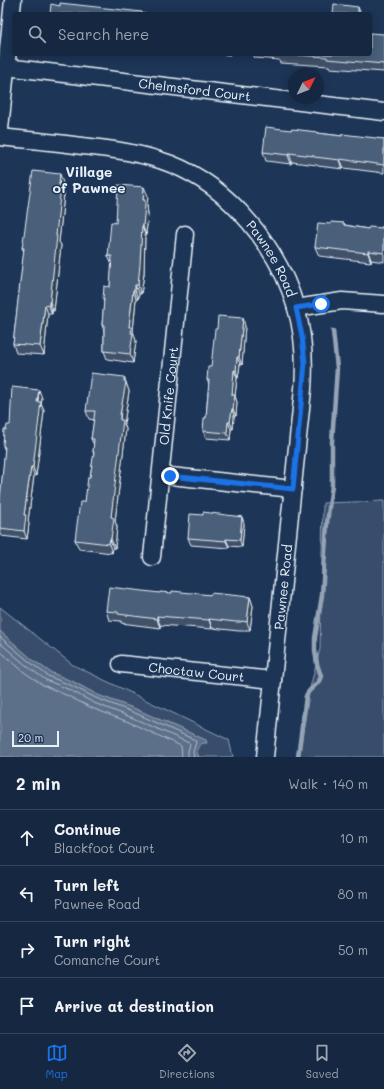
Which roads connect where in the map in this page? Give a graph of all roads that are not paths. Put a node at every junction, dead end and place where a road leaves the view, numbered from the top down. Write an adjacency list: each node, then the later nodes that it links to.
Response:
1 (13, 0): 2 (street)
2 (6, 67): 3 (street, Chelmsford Court); 4 (street)
3 (384, 112)
4 (0, 129)
5 (0, 137): 8 (street, Pawnee Road)
6 (185, 234): 9 (street, Old Knife Court)
7 (384, 304): 8 (street)
8 (296, 308): 10 (street, Pawnee Road)
9 (161, 475): 10 (street); 11 (street, Old Knife Court)
10 (293, 489): 13 (street, Pawnee Road)
11 (152, 557)
12 (121, 664): 13 (street, Choctaw Court)
13 (273, 680): 14 (street, Pawnee Road)
14 (265, 757)

